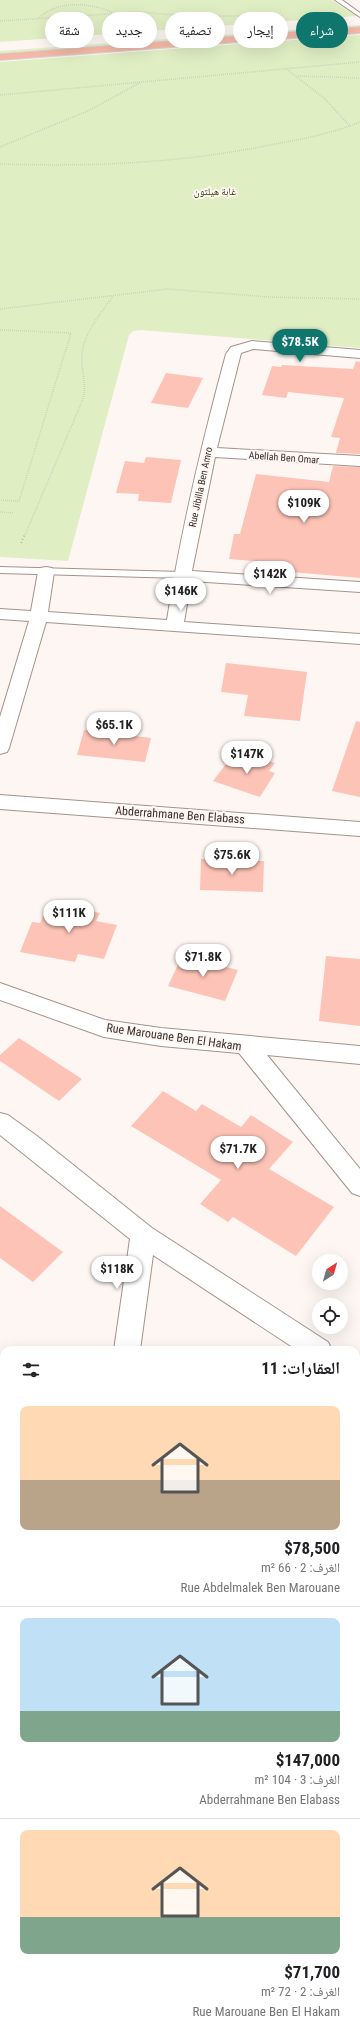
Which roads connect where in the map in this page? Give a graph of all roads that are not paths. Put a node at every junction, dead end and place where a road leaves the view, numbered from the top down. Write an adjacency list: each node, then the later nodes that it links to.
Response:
1 (338, 0): 2 (lane)
2 (360, 15)
3 (360, 22): 5 (main road)
4 (360, 30): 6 (main road)
5 (0, 48)
6 (0, 57)
7 (360, 354): 8 (street, Rue Jibilla Ben Amro)
8 (207, 452): 9 (street, Abellah Ben Omar); 12 (street, Rue Jibilla Ben Amro)
9 (360, 461)
10 (0, 570): 11 (lane)
11 (46, 572): 12 (lane); 15 (street)
12 (182, 575): 13 (street); 16 (street, Rue Jibilla Ben Amro)
13 (360, 587)
14 (0, 614): 15 (street)
15 (39, 617): 16 (street); 18 (street)
16 (175, 626): 17 (street)
17 (360, 639)
18 (0, 748)
19 (0, 802): 20 (street, Abderrahmane Ben Elabass)
20 (360, 829)
21 (0, 991): 22 (street, Rue Marouane Ben El Hakam)
22 (246, 1046): 23 (street); 25 (street, Rue Marouane Ben El Hakam)
23 (360, 1055)
24 (0, 1122): 26 (street)
25 (360, 1186)
26 (143, 1235): 27 (street); 28 (street)
27 (128, 1346)
28 (313, 1346)

